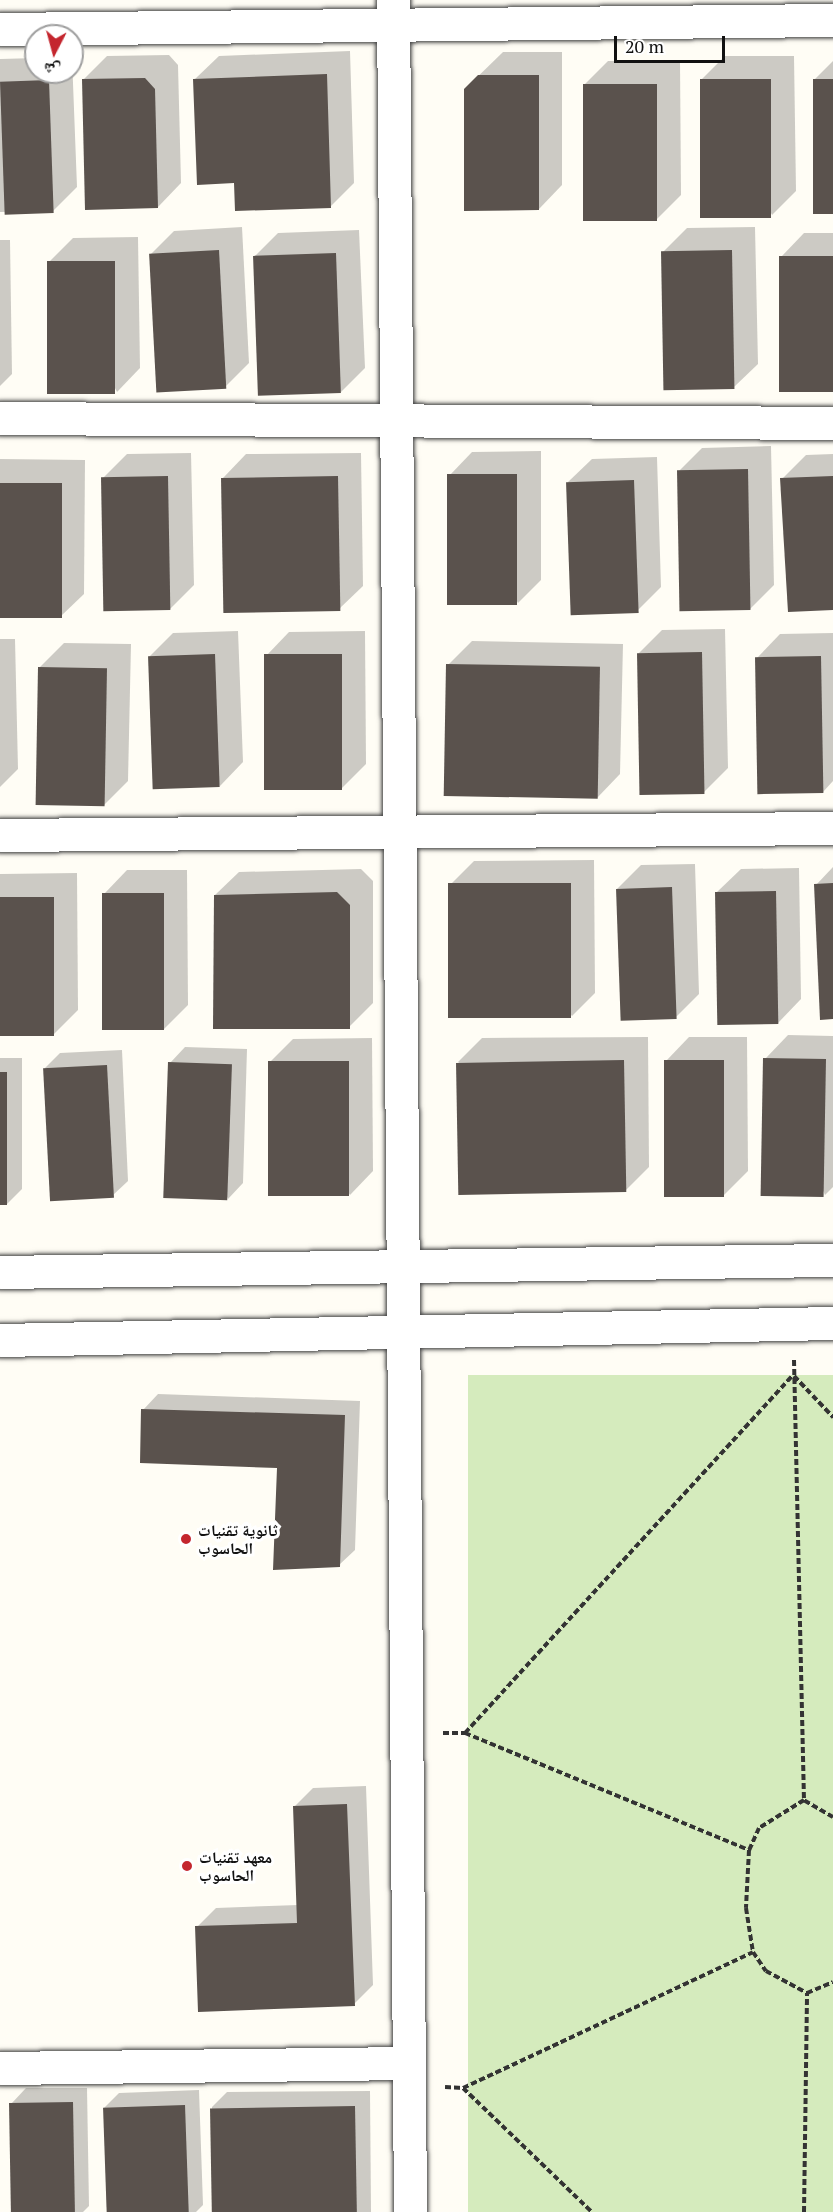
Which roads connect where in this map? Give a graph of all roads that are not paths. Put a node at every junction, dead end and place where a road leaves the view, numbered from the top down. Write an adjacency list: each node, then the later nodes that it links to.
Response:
1 (393, 12): 2 (street); 3 (street); 6 (street)
2 (57, 14): 4 (street)
3 (833, 20)
4 (0, 29)
5 (0, 418): 6 (street)
6 (396, 421): 7 (street); 9 (street)
7 (833, 423)
8 (833, 828): 9 (street)
9 (399, 832): 10 (street); 12 (street)
10 (0, 835)
11 (833, 1260): 12 (street)
12 (403, 1266): 13 (street); 15 (street)
13 (0, 1272)
14 (833, 1323): 15 (street)
15 (403, 1332): 16 (street); 17 (street)
16 (0, 1340)
17 (409, 2063): 18 (street); 19 (street)
18 (0, 2068)
19 (410, 2212)

